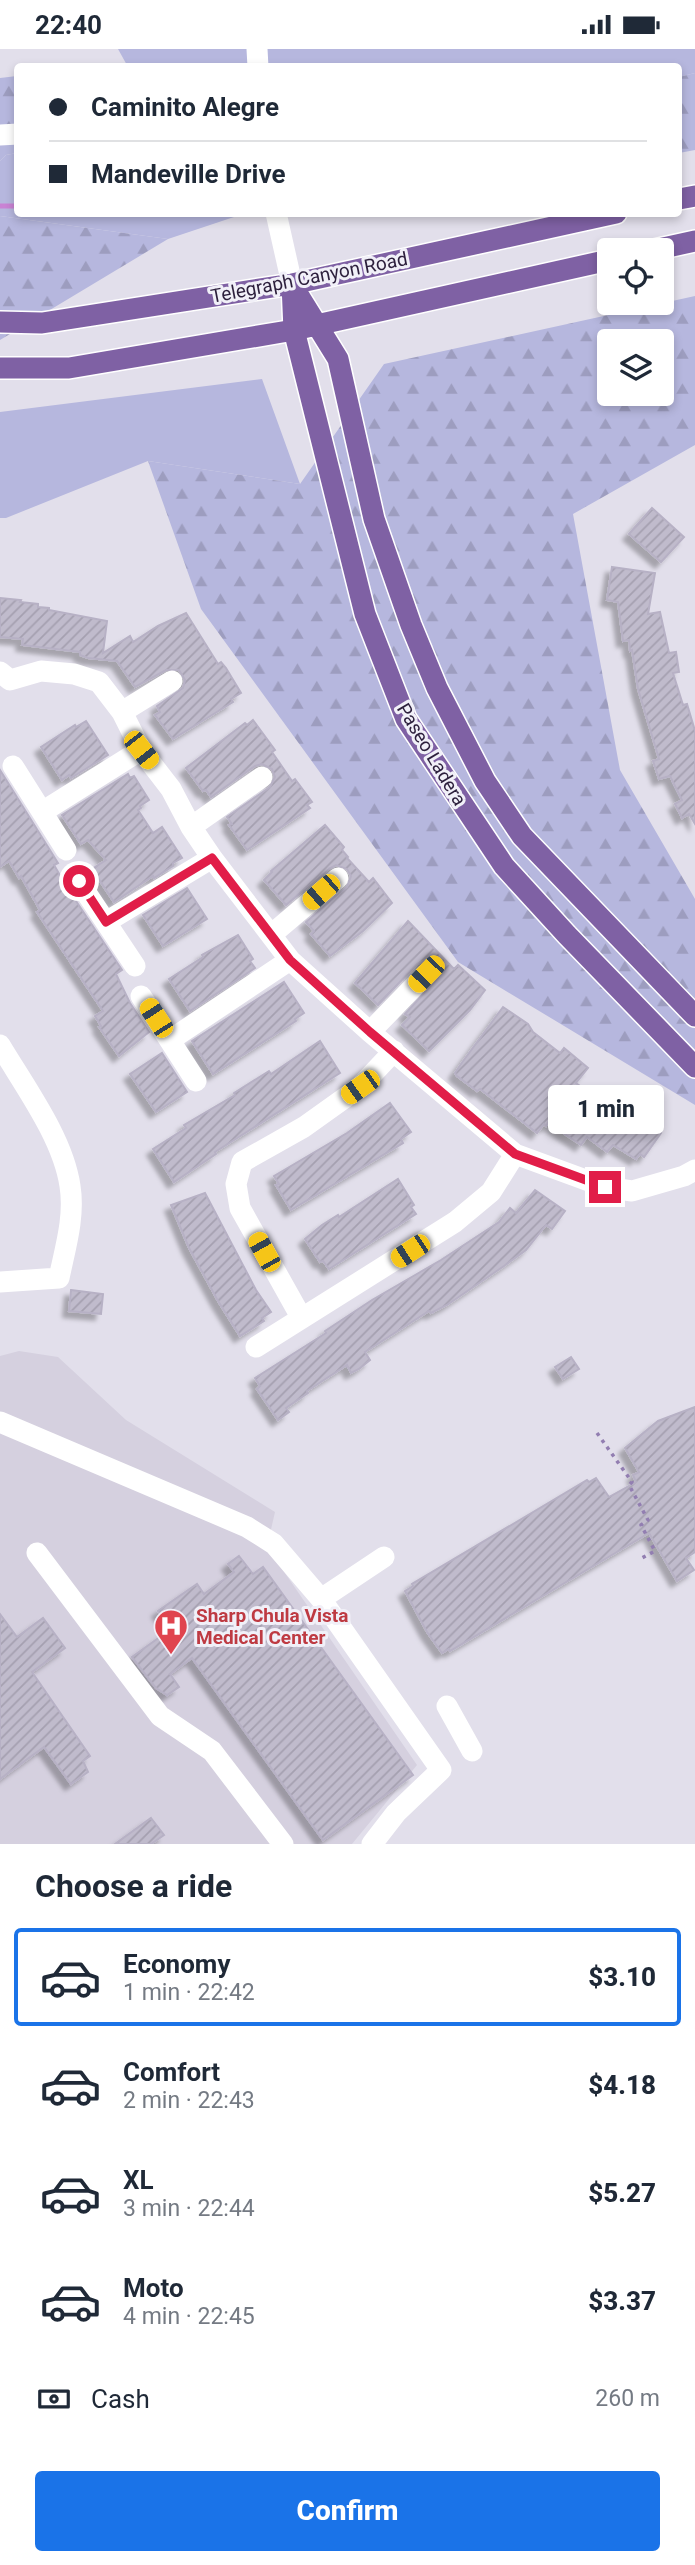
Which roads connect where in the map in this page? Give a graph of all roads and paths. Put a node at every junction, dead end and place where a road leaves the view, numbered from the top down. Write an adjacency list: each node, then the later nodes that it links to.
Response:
1 (277, 217): 6 (street, Paseo Ladera)
2 (598, 217): 6 (main road, Telegraph Canyon Road)
3 (695, 241): 4 (main road)
4 (674, 246)
5 (597, 263): 8 (main road)
6 (292, 284): 7 (main road, Telegraph Canyon Road); 8 (main road, Paseo Ladera); 9 (main road, Paseo Ladera)
7 (0, 322)
8 (317, 326): 9 (main road); 29 (main road, Paseo Ladera)
9 (294, 330): 10 (main road); 34 (main road, Paseo Ladera)
10 (0, 367)
11 (5, 676): 13 (street)
12 (172, 681): 13 (street)
13 (122, 712): 14 (street)
14 (141, 750): 17 (street); 18 (street)
15 (13, 766): 17 (street)
16 (262, 777): 18 (street)
17 (42, 812): 19 (street)
18 (191, 827): 20 (street)
19 (66, 850)
20 (212, 858): 23 (street); 24 (street)
21 (338, 878): 24 (street)
22 (79, 881): 23 (street)
23 (106, 922): 26 (street)
24 (271, 935): 25 (street)
25 (290, 960): 30 (street); 31 (street)
26 (135, 965)
27 (426, 974): 30 (street)
28 (141, 996): 31 (street)
29 (695, 1016)
30 (370, 1032): 33 (street)
31 (170, 1040): 35 (street)
32 (0, 1045): 38 (street)
33 (394, 1051): 36 (street); 39 (street)
34 (695, 1067)
35 (197, 1081)
36 (515, 1154): 37 (street); 39 (street)
37 (695, 1170)
38 (0, 1282)
39 (301, 1317): 40 (street)
40 (256, 1347)
41 (0, 1422): 46 (street)
42 (597, 1433): 45 (path)
43 (37, 1553): 49 (street)
44 (384, 1557): 46 (street)
45 (640, 1559)
46 (321, 1599): 50 (street)
47 (447, 1706): 48 (street)
48 (472, 1751)
49 (283, 1844)
50 (372, 1844)

